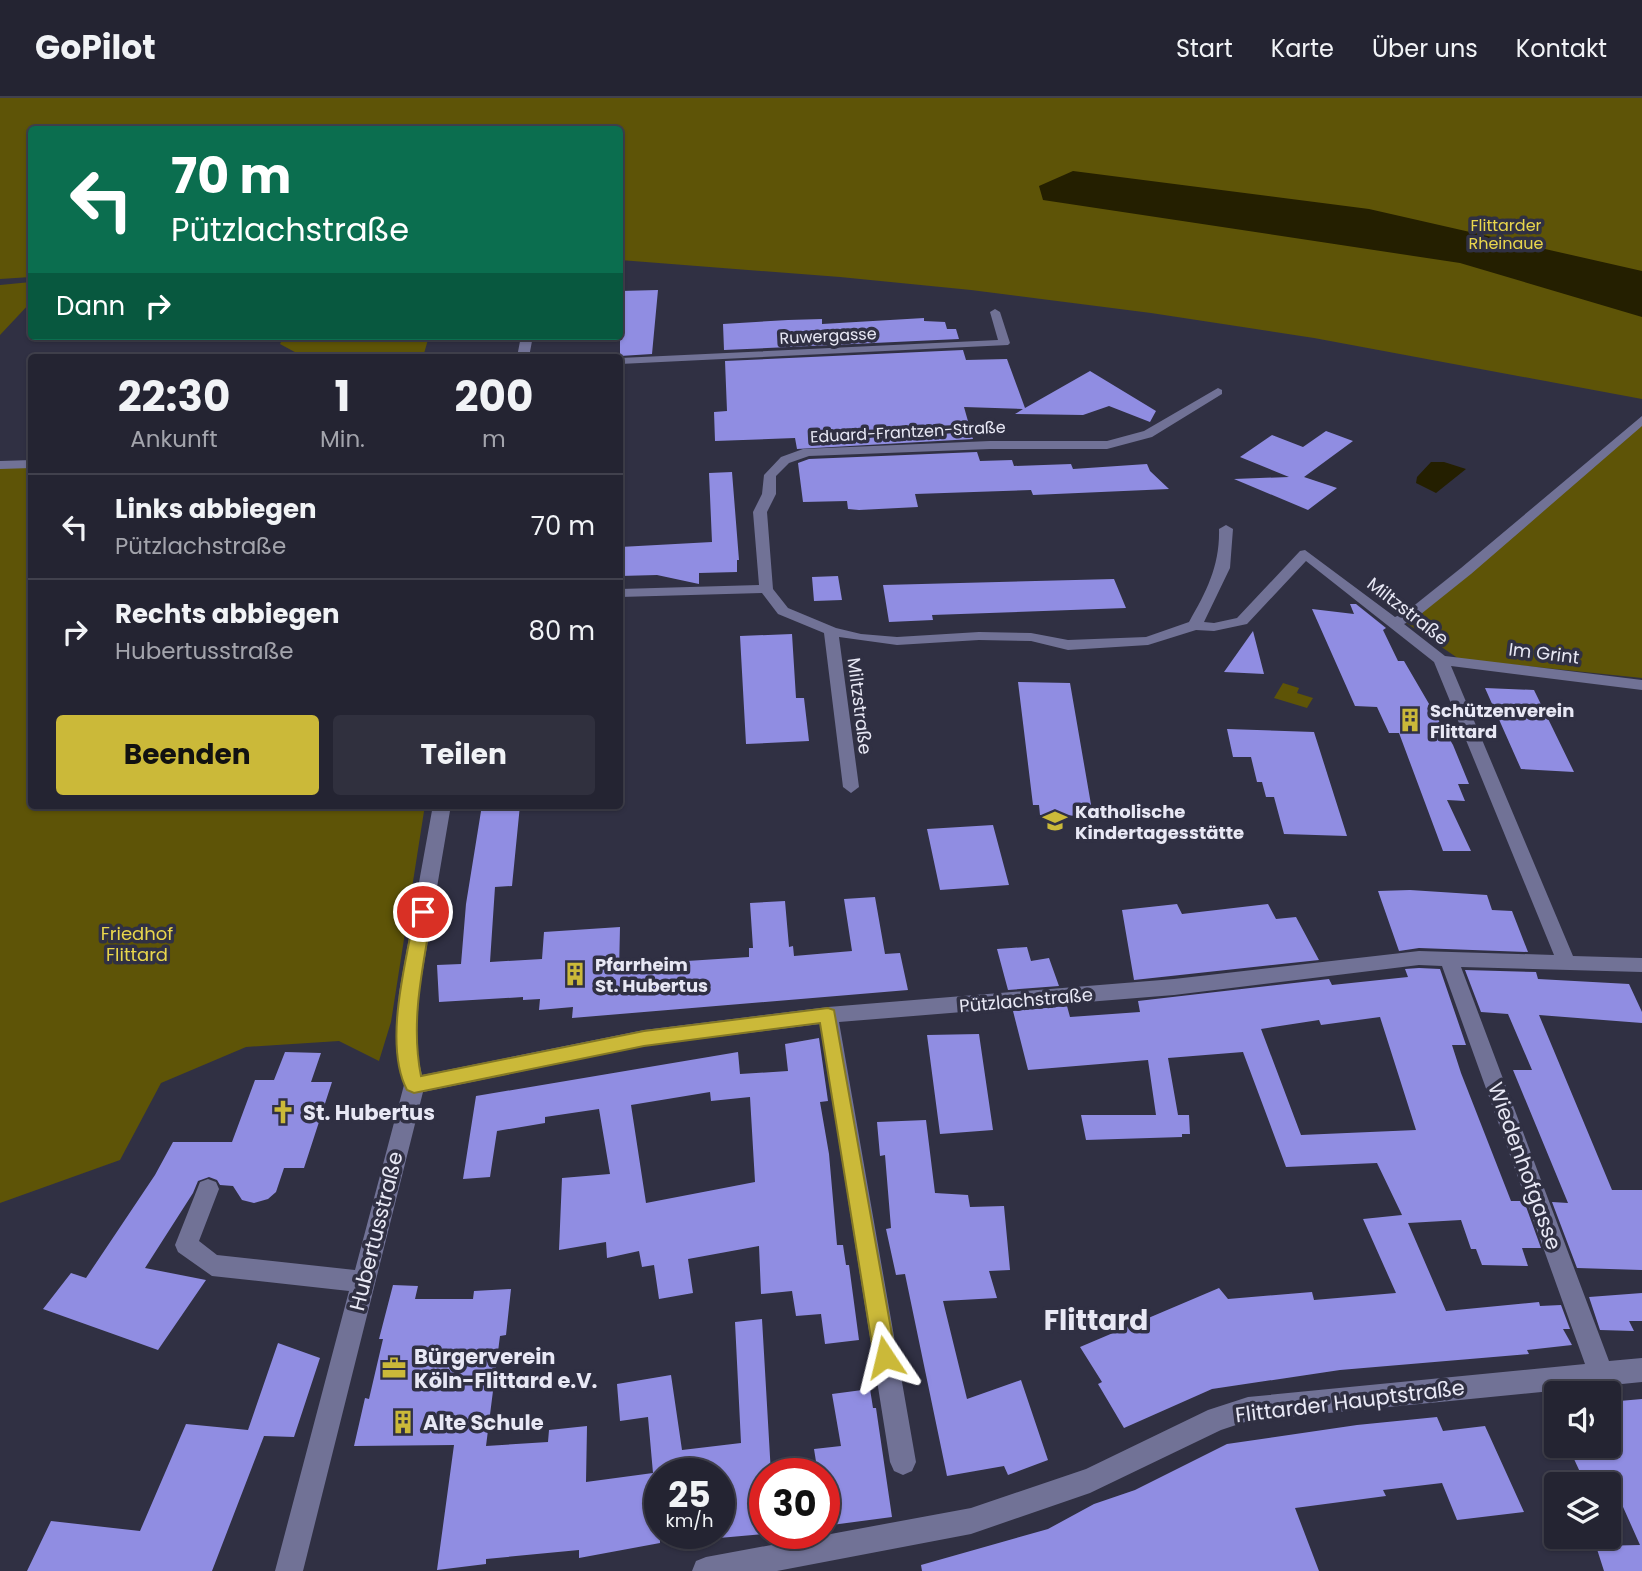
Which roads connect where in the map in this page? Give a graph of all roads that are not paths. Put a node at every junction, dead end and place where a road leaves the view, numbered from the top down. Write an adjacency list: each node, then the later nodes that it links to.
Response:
1 (995, 312): 2 (street, Ruwergasse)
2 (623, 361)
3 (1218, 392): 8 (street, Eduard-Frantzen-Straße)
4 (1642, 420): 10 (street)
5 (28, 464): 6 (street)
6 (0, 465)
7 (1226, 529): 11 (street)
8 (766, 589): 9 (street); 12 (street, Miltzstraße)
9 (623, 593)
10 (1394, 623): 11 (street, Miltzstraße); 13 (street, Miltzstraße)
11 (1195, 625): 12 (street, Miltzstraße)
12 (831, 631): 15 (street, Miltzstraße)
13 (1441, 660): 14 (street, Im Grint); 18 (street, Miltzstraße)
14 (1642, 685)
15 (851, 787)
16 (441, 809): 21 (street, Hubertusstraße)
17 (1449, 959): 18 (street, Pützlachstraße); 20 (street, Pützlachstraße); 25 (street, Wiedenhofgasse)
18 (1566, 961): 19 (street, Pützlachstraße)
19 (1642, 965)
20 (828, 1015): 21 (street, Pützlachstraße); 26 (street)
21 (414, 1085): 23 (street, Hubertusstraße)
22 (208, 1189): 23 (street)
23 (363, 1282): 27 (street, Hubertusstraße)
24 (1642, 1370): 25 (street, Flittarder Hauptstraße)
25 (1601, 1374): 28 (street, Flittarder Hauptstraße)
26 (903, 1462)
27 (289, 1571)
28 (706, 1571)

